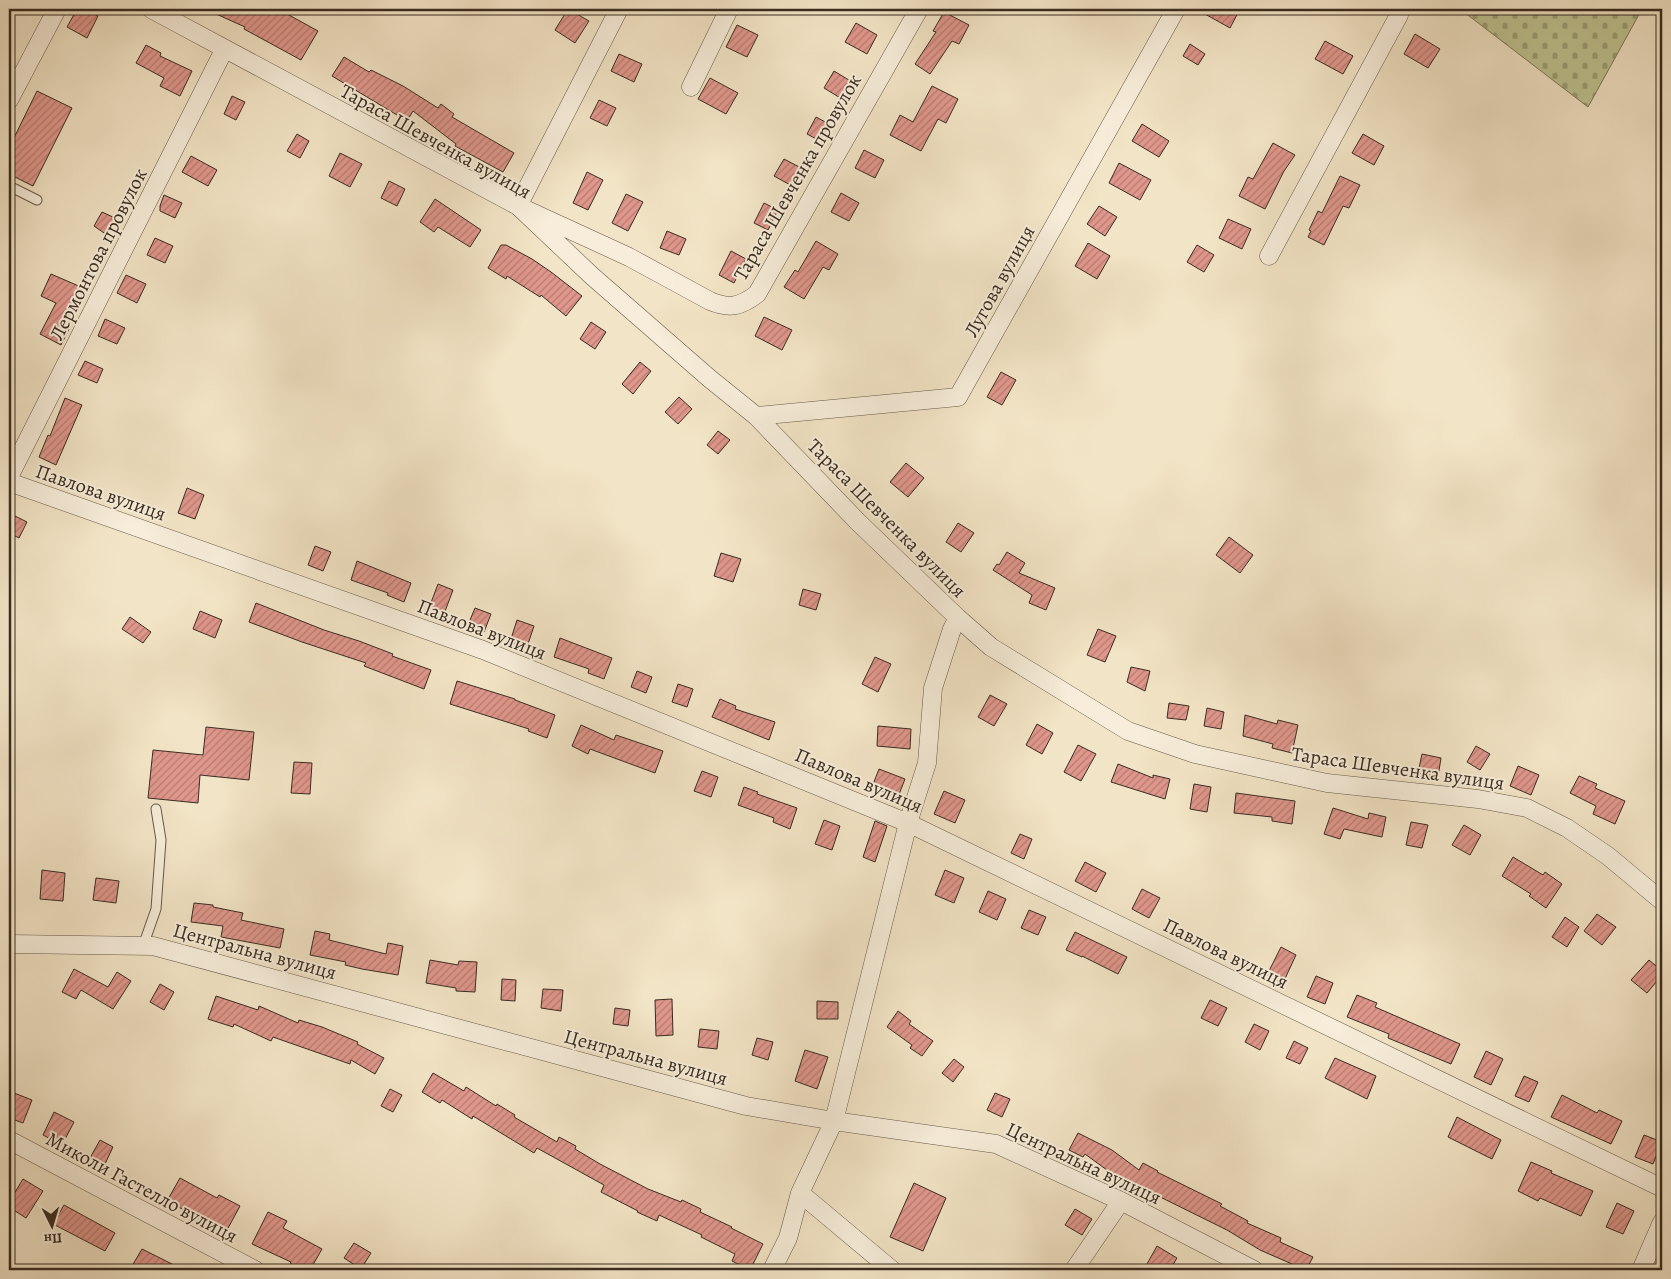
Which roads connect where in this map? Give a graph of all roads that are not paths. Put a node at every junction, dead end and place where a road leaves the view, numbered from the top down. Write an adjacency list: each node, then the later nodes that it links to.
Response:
1 (57, 9): 10 (street)
2 (151, 9): 8 (street, Тараса Шевченка вулиця)
3 (619, 9): 13 (street)
4 (729, 9): 9 (street)
5 (919, 9): 13 (street, Тараса Шевченка провулок)
6 (1176, 9): 15 (street, Лугова вулиця)
7 (1400, 9): 14 (street)
8 (224, 50): 13 (street, Тараса Шевченка вулиця); 16 (street, Лермонтова провулок)
9 (691, 87)
10 (9, 100)
11 (9, 186): 12 (lane)
12 (37, 200)
13 (518, 206): 15 (street, Тараса Шевченка вулиця)
14 (1269, 256)
15 (756, 416): 18 (street, Тараса Шевченка вулиця)
16 (9, 477)
17 (9, 482): 20 (street, Павлова вулиця)
18 (958, 618): 20 (street); 21 (street, Тараса Шевченка вулиця)
19 (156, 809): 23 (lane)
20 (908, 823): 24 (street); 26 (street, Павлова вулиця)
21 (1662, 902)
22 (9, 944): 23 (street, Центральна вулиця)
23 (143, 946): 24 (street, Центральна вулиця)
24 (834, 1121): 27 (street); 28 (street, Центральна вулиця)
25 (9, 1140): 30 (street, Миколи Гастелло вулиця)
26 (1662, 1188)
27 (800, 1193): 31 (street); 32 (street)
28 (1121, 1202): 33 (street); 34 (street, Центральна вулиця)
29 (1662, 1222): 35 (street)
30 (255, 1270)
31 (772, 1270)
32 (892, 1270)
33 (1074, 1270)
34 (1254, 1270)
35 (1641, 1270)

